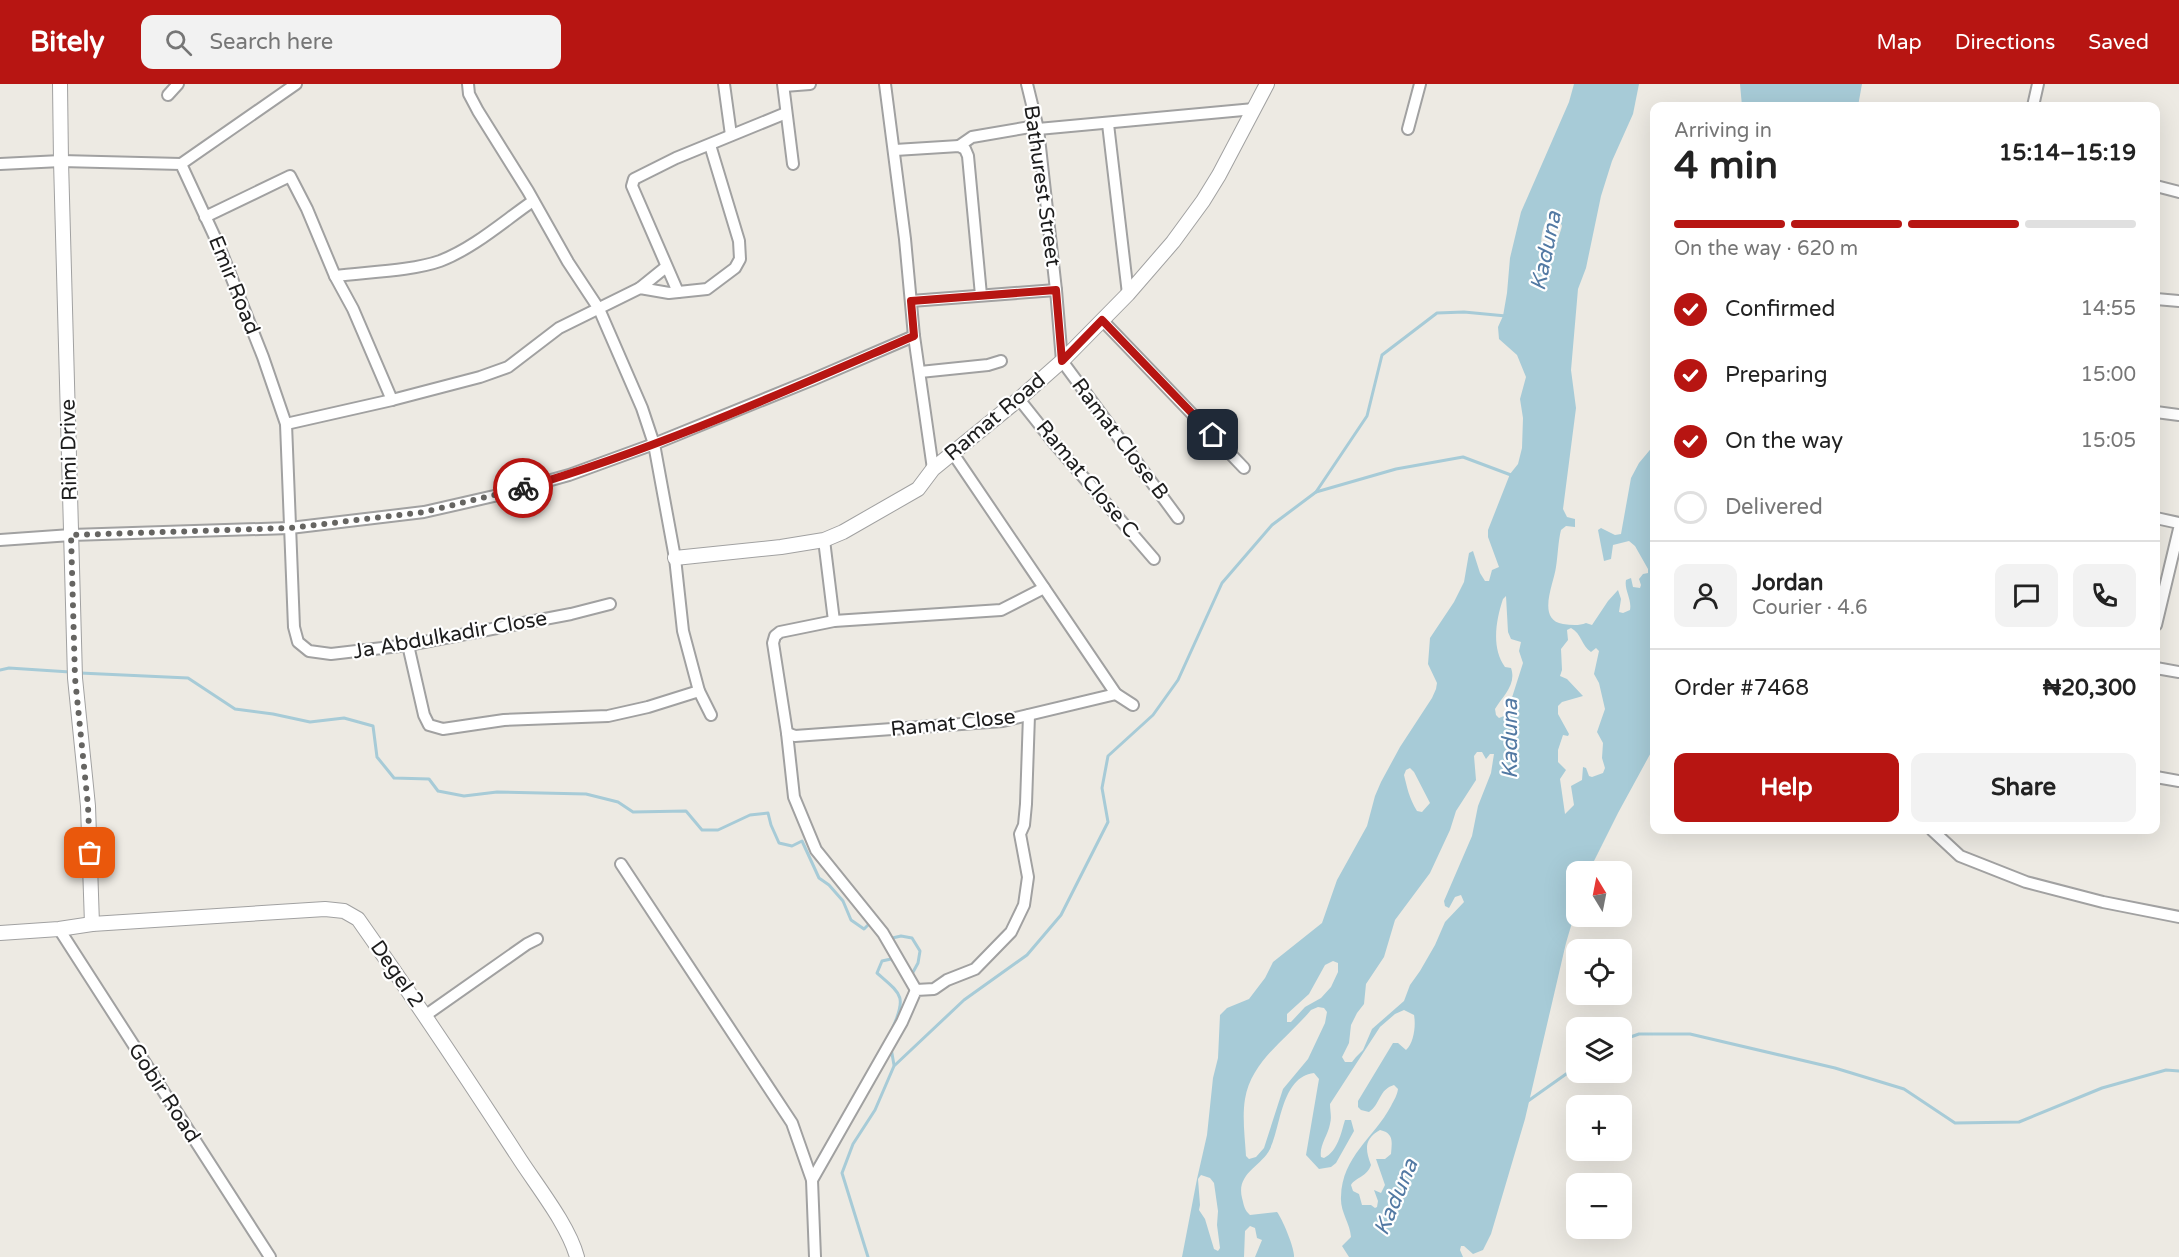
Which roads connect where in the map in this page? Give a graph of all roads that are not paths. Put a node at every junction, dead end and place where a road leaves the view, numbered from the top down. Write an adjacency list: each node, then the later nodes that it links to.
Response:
1 (60, 84): 24 (street, Rimi Drive)
2 (178, 84): 13 (street)
3 (296, 84): 26 (street)
4 (468, 84): 30 (street)
5 (723, 84): 20 (street)
6 (810, 84): 12 (street)
7 (885, 84): 23 (street)
8 (1027, 84): 18 (street, Bathurest Street)
9 (1267, 84): 15 (street, Ramat Road)
10 (1420, 84): 19 (street)
11 (2038, 84): 14 (street)
12 (784, 85): 16 (street)
13 (168, 95)
14 (2034, 102)
15 (1254, 108): 17 (street); 37 (street, Ramat Road)
16 (786, 114): 20 (street); 27 (street)
17 (1108, 124): 18 (street); 37 (street)
18 (1037, 128): 22 (street); 35 (street, Bathurest Street)
19 (1408, 129)
20 (731, 135): 21 (street)
21 (710, 145): 32 (street); 36 (street)
22 (959, 146): 23 (street); 38 (street)
23 (895, 150): 40 (street)
24 (61, 161): 25 (street); 26 (street); 62 (street, Rimi Drive)
25 (0, 164)
26 (181, 164): 31 (street, Emir Road)
27 (793, 164)
28 (2160, 187): 29 (street)
29 (2179, 192)
30 (534, 201): 33 (street); 42 (street)
31 (205, 217): 33 (street); 52 (street, Emir Road)
32 (666, 267): 34 (street); 36 (street)
33 (334, 276): 49 (street)
34 (640, 288): 36 (street); 42 (street)
35 (1056, 290): 38 (street); 46 (street, Bathurest Street)
36 (678, 292)
37 (1128, 294): 43 (street, Ramat Road)
38 (981, 295): 40 (street)
39 (2160, 299): 41 (street)
40 (911, 301): 44 (street)
41 (2179, 301)
42 (599, 309): 49 (street); 53 (street)
43 (1102, 320): 46 (street, Ramat Road); 55 (street)
44 (914, 336): 47 (street); 53 (street)
45 (1001, 361): 47 (street)
46 (1062, 361): 48 (street, Ramat Road); 57 (street, Ramat Close B)
47 (920, 372): 56 (street)
48 (1019, 399): 54 (street, Ramat Road); 66 (street, Ramat Close C)
49 (392, 400): 52 (street)
50 (2160, 413): 51 (street)
51 (2179, 415)
52 (286, 424): 60 (street, Emir Road)
53 (654, 444): 60 (street); 65 (street)
54 (952, 452): 56 (street, Ramat Road); 67 (street)
55 (1244, 468)
56 (933, 469): 64 (street, Ramat Road)
57 (1178, 518)
58 (2160, 519): 59 (street)
59 (2179, 523)
60 (290, 528): 62 (street); 71 (street, Ja Abdulkadir Close)
61 (2179, 529): 69 (street)
62 (71, 535): 63 (street); 85 (street, Rimi Drive)
63 (0, 540)
64 (824, 540): 65 (street, Ramat Road); 70 (street)
65 (675, 558): 74 (street)
66 (1154, 559)
67 (1044, 588): 70 (street); 75 (street)
68 (610, 604): 71 (street, Ja Abdulkadir Close)
69 (2160, 607)
70 (834, 621): 79 (street)
71 (408, 645): 74 (street)
72 (2160, 669): 73 (street)
73 (2179, 672)
74 (699, 691): 77 (street)
75 (1116, 694): 76 (street); 78 (street, Ramat Close)
76 (1133, 705)
77 (711, 715)
78 (1029, 715): 79 (street, Ramat Close); 89 (street)
79 (787, 733): 89 (street)
80 (2160, 778): 81 (street)
81 (2179, 781)
82 (1936, 834): 84 (street)
83 (621, 864): 91 (street)
84 (2179, 917)
85 (92, 924): 86 (street, Degel 2); 90 (street, Degel 2)
86 (59, 930): 87 (street, Degel 2); 92 (street, Gobir Road)
87 (0, 933)
88 (537, 939): 90 (street)
89 (916, 990): 91 (street)
90 (426, 1015): 93 (street, Degel 2)
91 (812, 1180): 94 (street)
92 (270, 1257)
93 (577, 1257)
94 (815, 1257)

